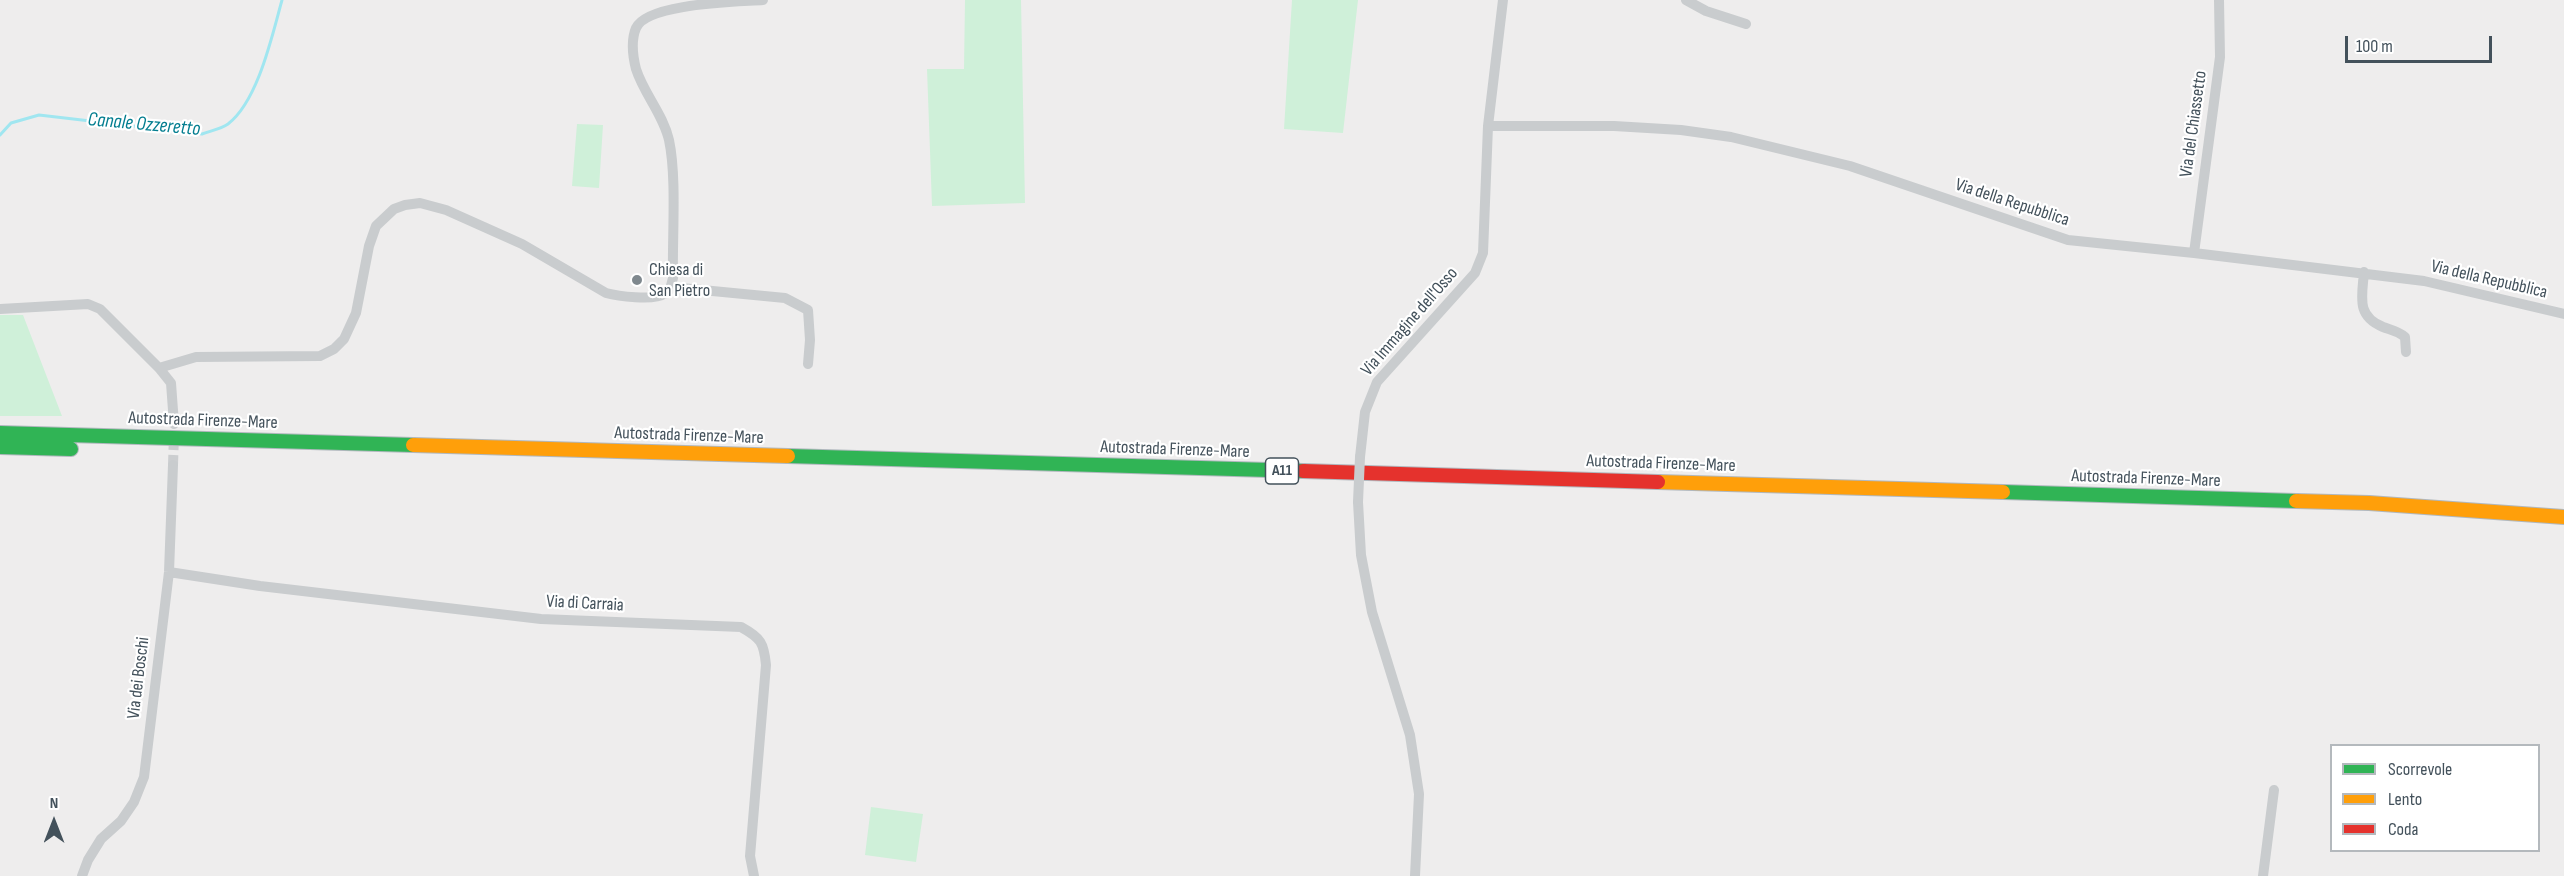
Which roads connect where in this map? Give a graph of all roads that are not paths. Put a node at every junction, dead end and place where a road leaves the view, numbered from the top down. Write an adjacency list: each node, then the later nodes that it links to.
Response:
1 (763, 0): 5 (street)
2 (1503, 0): 7 (street, Via Immagine dell'Osso)
3 (1686, 0): 6 (street)
4 (2219, 0): 8 (street, Via del Chiassetto)
5 (664, 5): 10 (street)
6 (1746, 24)
7 (1488, 126): 8 (street, Via della Repubblica); 32 (street, Via Immagine dell'Osso, bridge)
8 (2194, 252): 9 (street, Via della Repubblica)
9 (2364, 272): 12 (street, Via della Repubblica); 13 (street)
10 (671, 288): 14 (street); 15 (street)
11 (0, 309): 15 (street)
12 (2564, 314)
13 (2406, 352)
14 (807, 364)
15 (159, 368): 16 (street)
16 (174, 424)
17 (0, 433): 25 (highway, Autostrada Firenze-Mare / A11)
18 (0, 447): 19 (highway)
19 (87, 450)
20 (174, 457): 28 (street, Via dei Boschi)
21 (1346, 487): 22 (highway)
22 (1370, 488)
23 (1633, 495): 24 (highway, Autostrada Firenze-Mare)
24 (1812, 501)
25 (2564, 517)
26 (2395, 519): 27 (highway)
27 (2564, 530)
28 (169, 572): 30 (street, Via dei Boschi); 31 (street, Via di Carraia)
29 (2274, 790): 33 (street)
30 (82, 876)
31 (754, 876)
32 (1415, 876)
33 (2263, 876)

